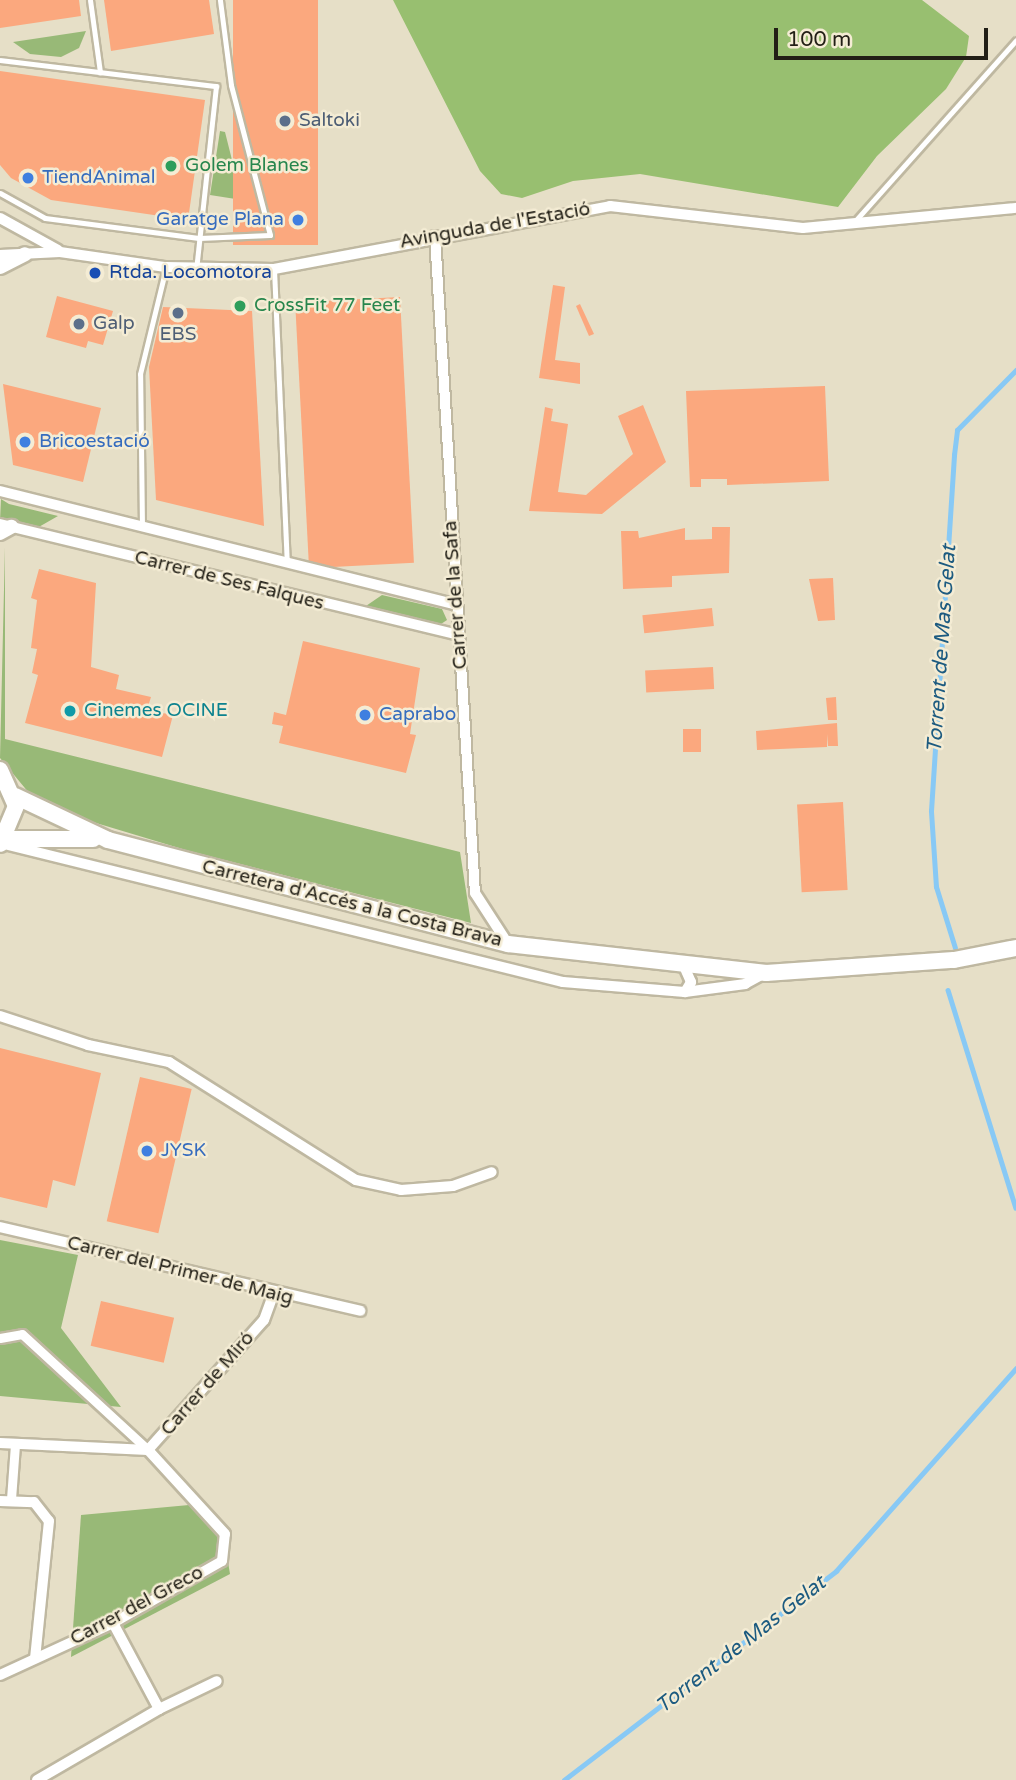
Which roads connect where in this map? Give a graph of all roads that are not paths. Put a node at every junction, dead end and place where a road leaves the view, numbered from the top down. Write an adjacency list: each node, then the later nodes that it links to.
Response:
1 (90, 0): 5 (lane)
2 (220, 0): 6 (lane)
3 (1016, 40): 11 (lane)
4 (0, 60): 5 (lane)
5 (100, 72): 7 (lane)
6 (231, 85): 7 (lane); 13 (lane)
7 (216, 86): 13 (lane)
8 (0, 193): 13 (lane)
9 (1016, 208): 11 (street, Avinguda de l'Estació)
10 (0, 218): 14 (street, Avinguda de l'Estació)
11 (853, 223): 12 (street, Avinguda de l'Estació)
12 (435, 236): 20 (street, Avinguda de l'Estació); 25 (street, Carrer de la Safa)
13 (199, 238): 19 (lane)
14 (60, 252): 15 (street, Avinguda de l'Estació); 18 (street, Avinguda de l'Estació)
15 (24, 254): 16 (street, Avinguda de l'Estació); 17 (street)
16 (0, 255)
17 (0, 267)
18 (166, 267): 19 (street, Avinguda de l'Estació); 23 (lane)
19 (196, 268): 20 (street, Avinguda de l'Estació)
20 (274, 269): 24 (lane)
21 (0, 491): 23 (street, Carrer de Ses Falques)
22 (4, 528): 26 (street, Carrer de Ses Falques)
23 (142, 529): 24 (street, Carrer de Ses Falques)
24 (287, 565): 25 (street, Carrer de Ses Falques)
25 (456, 605): 26 (street, Carrer de la Safa)
26 (458, 635): 31 (street, Carrer de la Safa)
27 (0, 770): 28 (main road)
28 (15, 796): 29 (main road, Carretera d'Accés a la Costa Brava); 30 (main road)
29 (108, 840): 30 (main road, Carretera d'Accés a la Costa Brava); 31 (main road, Carretera d'Accés a la Costa Brava)
30 (2, 842): 35 (street)
31 (508, 944): 33 (main road, Carretera d'Accés a la Costa Brava)
32 (1016, 948): 34 (main road, Carretera d'Accés a la Costa Brava)
33 (683, 964): 34 (main road, Carretera d'Accés a la Costa Brava); 35 (street)
34 (766, 973): 35 (street)
35 (685, 992)
36 (0, 1016): 37 (street)
37 (492, 1172)
38 (0, 1227): 39 (street, Carrer del Primer de Maig)
39 (273, 1294): 40 (street, Carrer del Primer de Maig); 44 (street, Carrer de Miró)
40 (360, 1311)
41 (0, 1338): 44 (street)
42 (0, 1443): 43 (street, Carrer de Miró)
43 (15, 1444): 44 (street, Carrer de Miró); 45 (street)
44 (148, 1450): 46 (street, Carrer del Greco)
45 (5, 1500): 47 (street)
46 (113, 1623): 47 (street, Carrer del Greco); 50 (street)
47 (35, 1658): 48 (street, Carrer del Greco)
48 (0, 1675)
49 (217, 1681): 50 (street)
50 (159, 1709): 51 (street)
51 (37, 1780)

